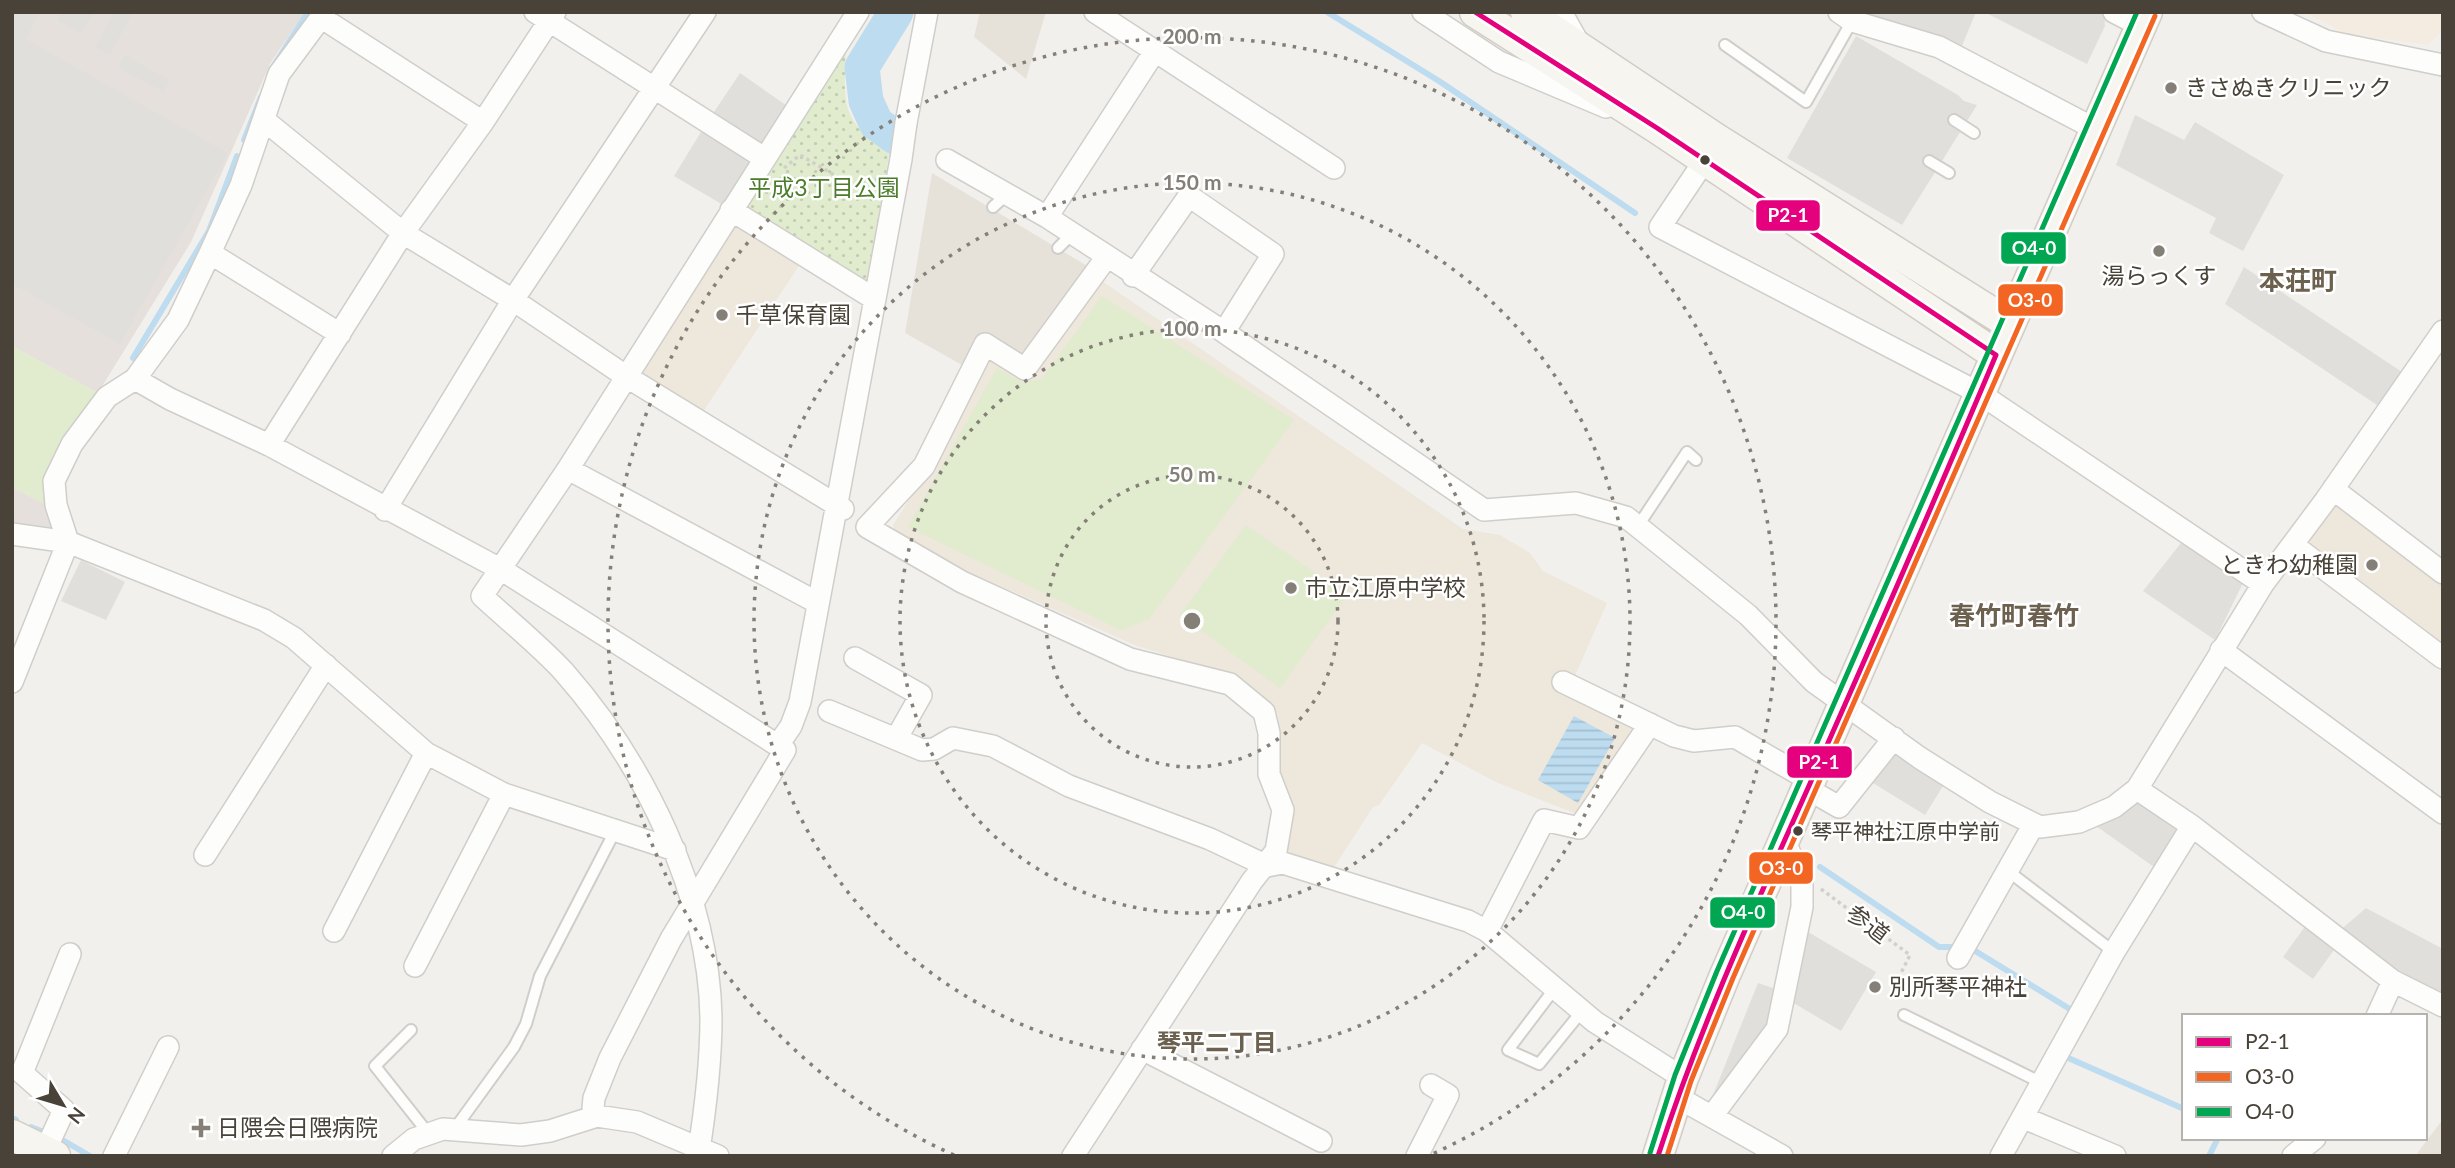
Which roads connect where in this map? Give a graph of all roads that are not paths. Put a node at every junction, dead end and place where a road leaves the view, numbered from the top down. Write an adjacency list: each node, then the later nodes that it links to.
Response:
1 (705, 12): 19 (street)
2 (858, 12): 26 (street)
3 (928, 12): 37 (street, bridge)
4 (1095, 12): 17 (street)
5 (1423, 12): 14 (street)
6 (1475, 12): 14 (street)
7 (1561, 12): 16 (street)
8 (2114, 12): 13 (street)
9 (2263, 12): 18 (street)
10 (323, 15): 20 (street); 22 (street)
11 (546, 15): 19 (street); 22 (street)
12 (1846, 17): 15 (lane); 23 (street)
13 (2144, 19): 23 (street)
14 (1517, 31): 16 (street); 25 (street)
15 (1725, 45)
16 (1582, 49): 25 (street)
17 (1155, 51): 29 (street); 32 (street)
18 (2443, 65)
19 (654, 89): 26 (street); 38 (street)
20 (264, 120): 33 (street); 34 (street)
21 (1954, 120): 24 (lane)
22 (483, 122): 33 (street)
23 (2095, 130): 39 (street)
24 (1974, 133)
25 (1711, 150): 39 (street); 43 (street); 46 (street)
26 (764, 158): 31 (street)
27 (947, 160): 32 (street)
28 (1929, 161): 30 (lane)
29 (1335, 168)
30 (1949, 173)
31 (731, 210): 37 (street); 44 (street)
32 (1047, 217): 35 (street)
33 (403, 233): 38 (street); 42 (street)
34 (210, 253): 42 (street); 45 (street)
35 (1106, 258): 36 (street); 84 (street)
36 (1133, 276): 41 (street); 41 (street)
37 (873, 299): 51 (street)
38 (513, 300): 44 (street); 52 (street)
39 (2011, 324): 43 (street)
40 (2443, 331): 50 (street)
41 (1224, 332): 53 (street)
42 (340, 334): 47 (street)
43 (1996, 355): 46 (street)
44 (627, 377): 49 (street); 51 (street)
45 (135, 379): 47 (street); 55 (street)
46 (1979, 393): 59 (street); 67 (street)
47 (269, 446): 52 (street)
48 (1696, 460): 53 (lane)
49 (568, 468): 57 (street); 60 (street)
50 (2333, 489): 56 (street); 58 (street)
51 (840, 507): 60 (street)
52 (385, 510): 57 (street)
53 (1638, 526): 67 (street)
54 (12, 534): 55 (street)
55 (68, 542): 64 (street); 65 (street)
56 (2293, 545): 59 (street); 63 (street)
57 (502, 570): 72 (street); 82 (street)
58 (2443, 573)
59 (2263, 584): 61 (street)
60 (818, 603): 72 (street)
61 (2221, 650): 75 (street); 77 (street)
62 (855, 658): 71 (street)
63 (2443, 658)
64 (326, 665): 73 (street); 83 (street)
65 (12, 682)
66 (1563, 682): 69 (street)
67 (1846, 703): 70 (street); 74 (street)
68 (829, 711): 71 (street)
69 (1650, 724): 74 (street); 87 (street)
70 (1894, 738): 74 (street); 78 (street)
71 (896, 740): 84 (street)
72 (778, 746): 86 (street)
73 (426, 753): 76 (street); 88 (street)
74 (1810, 785): 81 (street)
75 (2137, 789): 78 (street); 79 (street)
76 (504, 794): 80 (street); 92 (street)
77 (2443, 813)
78 (2034, 824): 85 (street)
79 (2192, 826): 89 (street); 93 (street)
80 (615, 831): 82 (street); 108 (lane)
81 (1785, 841): 104 (street); 105 (street)
82 (675, 850): 86 (street)
83 (205, 855)
84 (1267, 866): 87 (street); 101 (street)
85 (2008, 871): 89 (lane); 91 (street)
86 (691, 905): 106 (street); 114 (street)
87 (1487, 930): 94 (street)
88 (334, 931)
89 (2115, 951): 102 (street)
90 (70, 954): 113 (street)
91 (1958, 958)
92 (415, 966)
93 (2393, 981): 95 (street); 97 (street)
94 (1555, 988): 96 (street); 96 (lane)
95 (2443, 1006)
96 (1581, 1011): 104 (street)
97 (2378, 1014)
98 (1904, 1015): 102 (lane)
99 (411, 1030): 109 (lane)
100 (168, 1047): 116 (street)
101 (1142, 1049): 112 (street); 115 (street)
102 (2042, 1083): 107 (street)
103 (1431, 1085): 118 (street)
104 (1680, 1088): 105 (street); 119 (street)
105 (1712, 1115): 120 (street)
106 (597, 1116): 108 (street); 114 (street)
107 (2024, 1118): 121 (street); 122 (street)
108 (456, 1127): 109 (street)
109 (428, 1133): 117 (street)
110 (12, 1135): 113 (street)
111 (2313, 1140): 123 (street)
112 (1321, 1141)
113 (50, 1153)
114 (705, 1153)
115 (1074, 1155)
116 (114, 1156)
117 (393, 1156)
118 (1418, 1156)
119 (1658, 1156)
120 (1782, 1156)
121 (2001, 1156)
122 (2115, 1156)
123 (2293, 1156)

